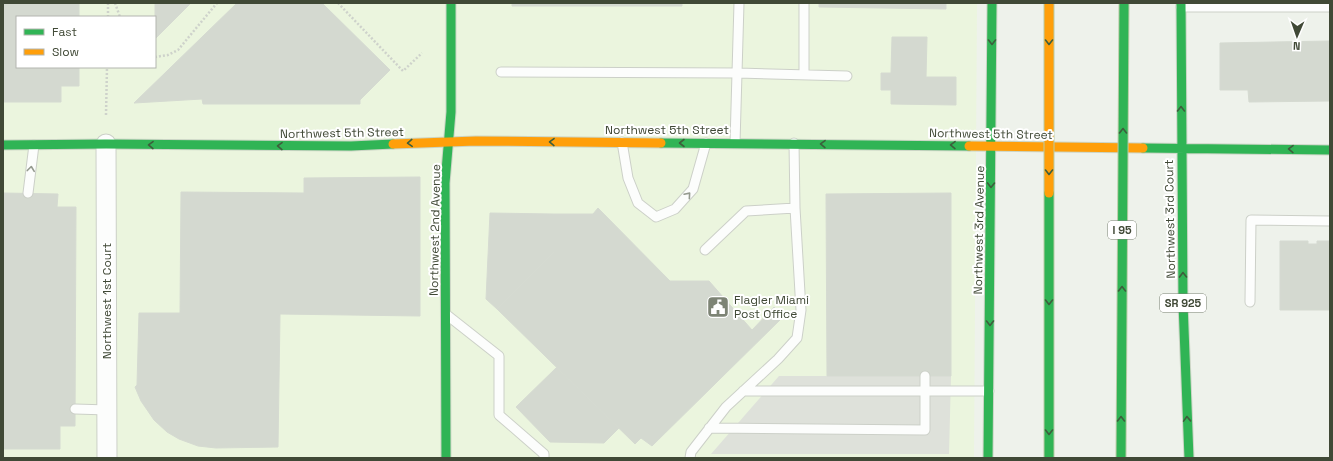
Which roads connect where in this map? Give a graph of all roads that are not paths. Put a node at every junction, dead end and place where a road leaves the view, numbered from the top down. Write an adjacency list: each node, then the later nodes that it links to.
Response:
1 (451, 3): 13 (main road, Northwest 2nd Avenue)
2 (739, 3): 10 (lane)
3 (804, 3): 11 (lane)
4 (992, 3): 21 (main road, Northwest 3rd Avenue, one-way to 21)
5 (1049, 3): 42 (main road, one-way to 42, bridge)
6 (1124, 3): 43 (main road, I 95, one-way to 6, bridge)
7 (1181, 5): 8 (lane); 22 (main road, Northwest 3rd Court / SR 925, one-way to 7)
8 (1330, 7)
9 (501, 72): 10 (lane)
10 (738, 74): 11 (lane); 16 (lane)
11 (804, 75): 12 (lane)
12 (847, 76)
13 (449, 141): 14 (main road, Northwest 5th Street, one-way to 13); 18 (main road, Northwest 5th Street, one-way to 18); 29 (main road, Northwest 2nd Avenue)
14 (622, 142): 15 (main road, Northwest 5th Street, one-way to 14); 15 (lane, one-way to 15)
15 (706, 143): 16 (main road, Northwest 5th Street)
16 (734, 143): 17 (main road, Northwest 5th Street)
17 (794, 143): 21 (main road, Northwest 5th Street, one-way to 17); 25 (lane)
18 (106, 144): 20 (main road, Northwest 5th Street); 35 (street, Northwest 1st Court)
19 (3, 145): 20 (main road, Northwest 5th Street)
20 (34, 145): 24 (lane, one-way to 20)
21 (992, 146): 22 (main road, Northwest 5th Street); 32 (main road, Northwest 3rd Avenue, one-way to 32)
22 (1181, 148): 23 (main road, Northwest 5th Street, one-way to 22); 44 (main road, Northwest 3rd Court / SR 925, one-way to 22)
23 (1330, 150)
24 (28, 193)
25 (795, 208): 27 (lane); 33 (lane)
26 (1330, 221): 28 (lane)
27 (705, 250)
28 (1250, 302)
29 (446, 314): 38 (main road, Northwest 2nd Avenue); 39 (lane)
30 (925, 376): 31 (lane)
31 (926, 391): 32 (lane); 33 (lane); 36 (lane)
32 (990, 391): 41 (main road, Northwest 3rd Avenue)
33 (743, 392): 36 (lane)
34 (75, 409): 35 (lane)
35 (108, 410): 37 (street, Northwest 1st Court)
36 (709, 428): 40 (lane)
37 (107, 458)
38 (446, 458)
39 (544, 458)
40 (690, 458)
41 (988, 458)
42 (1049, 458)
43 (1121, 458)
44 (1189, 458)

